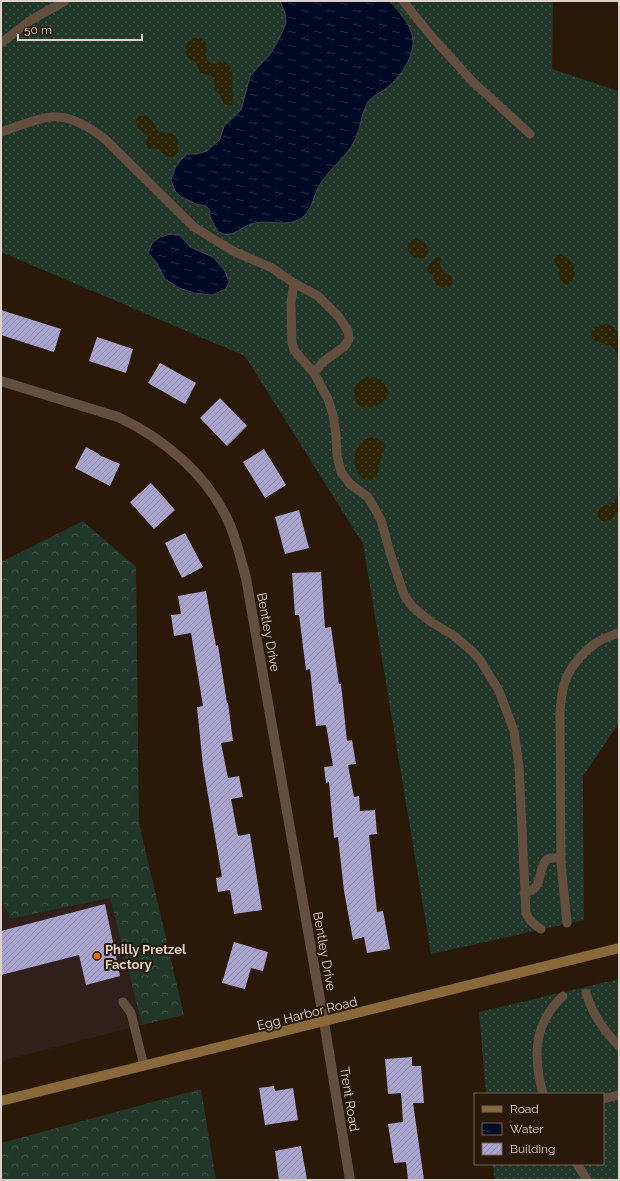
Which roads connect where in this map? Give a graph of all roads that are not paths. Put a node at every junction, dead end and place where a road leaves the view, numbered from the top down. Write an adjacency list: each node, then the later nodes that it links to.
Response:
1 (65, 1): 3 (lane)
2 (404, 1): 5 (lane)
3 (1, 43)
4 (1, 132): 6 (lane)
5 (530, 134)
6 (294, 283): 7 (lane); 7 (lane)
7 (314, 373): 11 (lane)
8 (1, 381): 18 (street, Bentley Drive)
9 (619, 633): 10 (lane)
10 (561, 857): 11 (lane); 12 (lane)
11 (524, 893): 13 (lane)
12 (567, 924)
13 (541, 929)
14 (619, 948): 18 (main road, Egg Harbor Road)
15 (586, 993): 19 (lane)
16 (563, 996): 21 (lane)
17 (123, 1002): 20 (lane)
18 (324, 1022): 20 (main road, Egg Harbor Road); 26 (street, Trent Road)
19 (619, 1046)
20 (144, 1066): 24 (main road, Egg Harbor Road)
21 (543, 1093)
22 (619, 1095): 23 (lane)
23 (604, 1099)
24 (1, 1101)
25 (578, 1165): 27 (lane)
26 (350, 1180)
27 (587, 1180)

